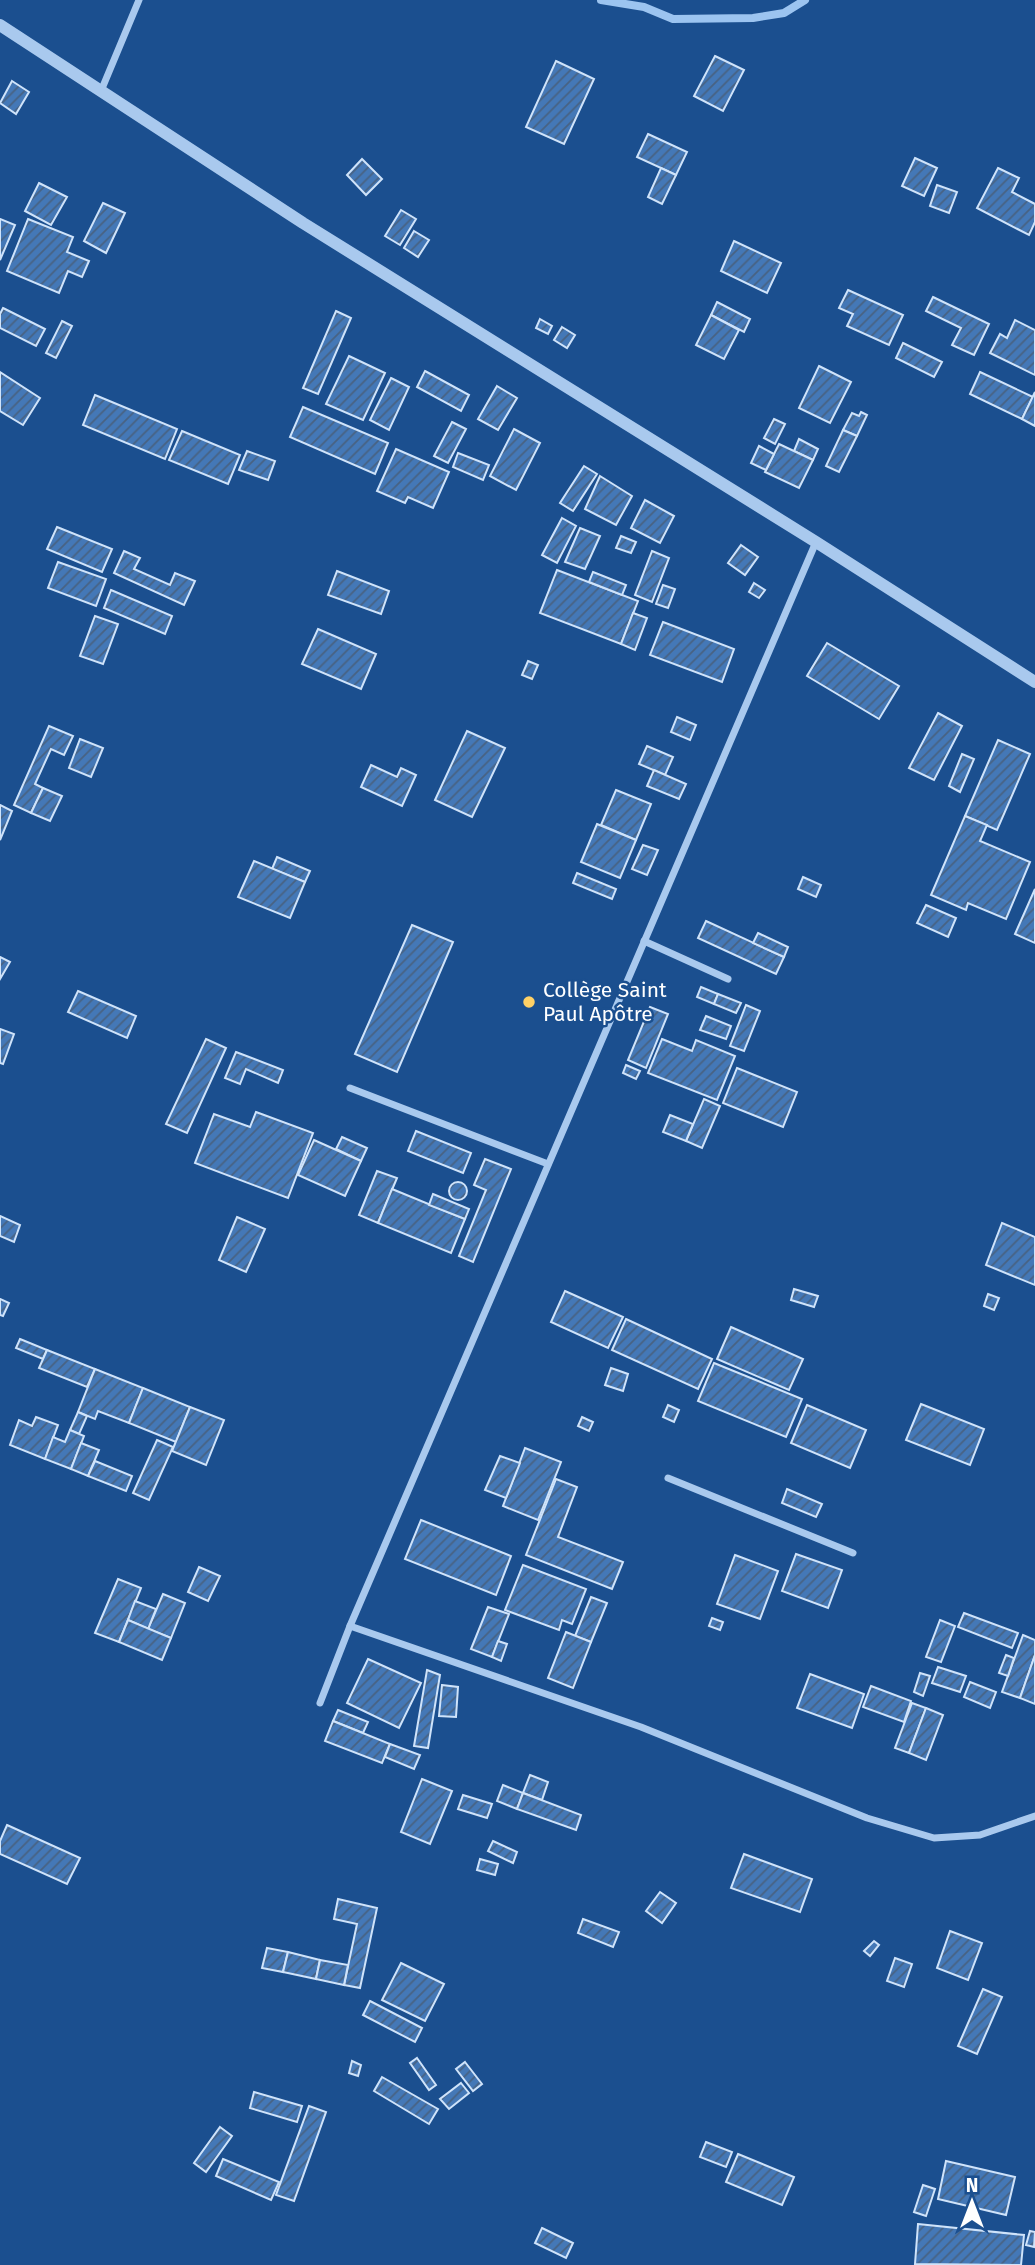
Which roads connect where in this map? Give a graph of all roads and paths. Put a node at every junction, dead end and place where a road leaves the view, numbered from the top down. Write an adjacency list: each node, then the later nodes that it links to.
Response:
1 (139, 0): 3 (street)
2 (0, 25): 3 (street)
3 (101, 91): 4 (street)
4 (816, 542): 5 (street); 6 (street)
5 (1035, 682)
6 (644, 941): 7 (street); 9 (street)
7 (728, 978)
8 (349, 1088): 9 (street)
9 (548, 1164): 12 (street)
10 (667, 1478): 11 (street)
11 (853, 1553)
12 (350, 1626): 13 (street); 14 (street)
13 (320, 1703)
14 (1035, 1816)

